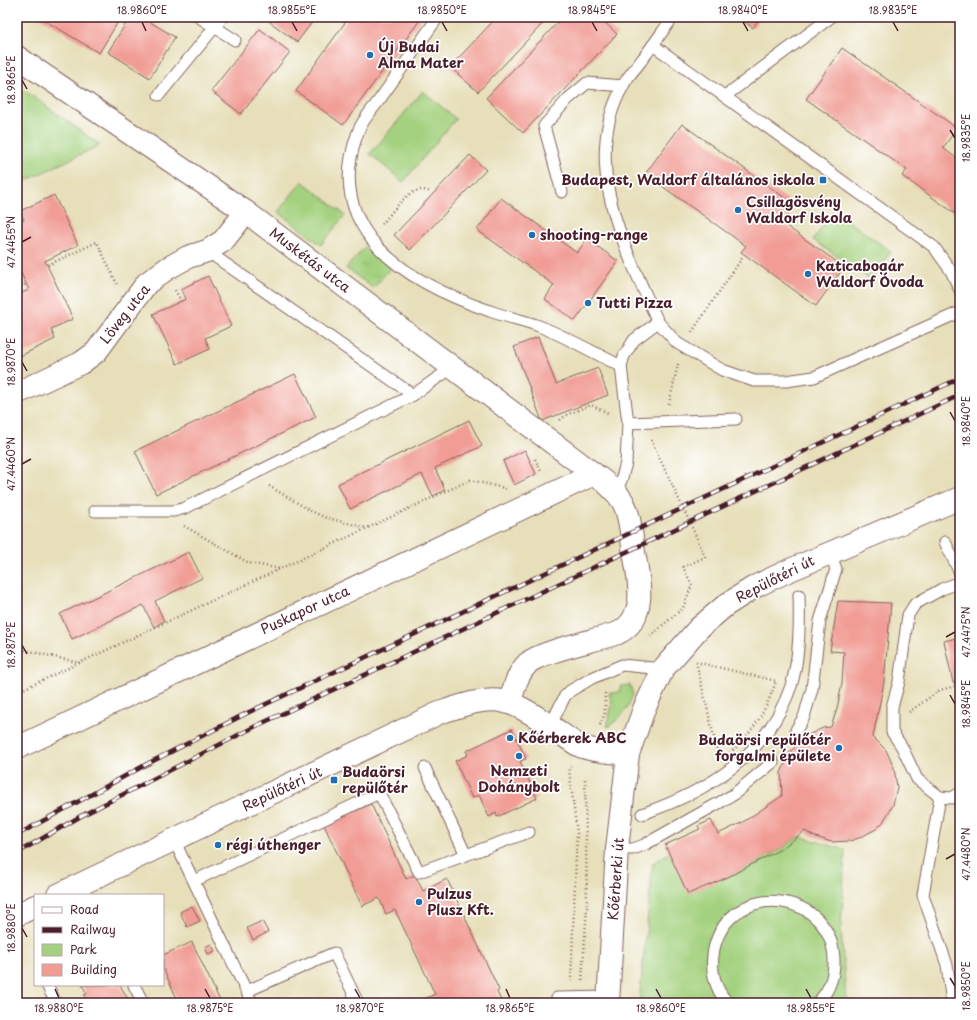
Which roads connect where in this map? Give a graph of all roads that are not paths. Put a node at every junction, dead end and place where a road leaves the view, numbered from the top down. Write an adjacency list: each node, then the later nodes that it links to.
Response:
1 (198, 17): 6 (lane)
2 (223, 17): 6 (lane)
3 (438, 17): 19 (lane)
4 (673, 17): 8 (lane)
5 (831, 17): 12 (lane)
6 (214, 27): 7 (lane); 11 (lane)
7 (235, 40)
8 (654, 44): 10 (lane); 12 (lane)
9 (17, 57): 14 (street, Muskétás utca)
10 (623, 86): 13 (lane); 18 (lane)
11 (159, 95)
12 (725, 96): 16 (lane)
13 (562, 192)
14 (246, 212): 15 (street, Löveg utca); 20 (street, Muskétás utca)
15 (207, 251): 21 (street, Löveg utca); 22 (lane)
16 (960, 290)
17 (960, 312): 18 (lane)
18 (658, 322): 19 (lane)
19 (621, 366): 24 (lane)
20 (453, 367): 22 (lane); 25 (street, Muskétás utca)
21 (17, 394)
22 (413, 395): 28 (lane)
23 (736, 419): 24 (lane)
24 (628, 423): 26 (lane)
25 (594, 474): 26 (street); 38 (street, Puskapor utca)
26 (613, 488): 35 (street)
27 (960, 498): 30 (street, Repülőtéri út)
28 (95, 511)
29 (945, 542): 31 (lane)
30 (830, 553): 34 (street, Repülőtéri út); 37 (lane)
31 (960, 572)
32 (960, 582): 43 (lane)
33 (799, 596): 44 (lane)
34 (663, 669): 36 (lane); 39 (street, Repülőtéri út)
35 (510, 702): 36 (street, Repülőtéri út); 46 (street, Repülőtéri út)
36 (550, 726): 39 (street, Repülőtéri út)
37 (796, 730)
38 (17, 748)
39 (628, 754): 47 (street, Kőérberki út)
40 (774, 762): 47 (lane)
41 (425, 768): 48 (lane)
42 (960, 793): 43 (lane)
43 (940, 797): 64 (lane)
44 (642, 814)
45 (529, 832): 48 (lane)
46 (174, 840): 49 (lane); 50 (street, Repülőtéri út)
47 (617, 848): 57 (street, Kőérberki út)
48 (466, 855): 49 (lane)
49 (194, 881): 55 (lane)
50 (60, 894)
51 (34, 906): 52 (street)
52 (17, 915)
53 (48, 986): 58 (lane)
54 (134, 986): 59 (lane)
55 (247, 991): 60 (lane); 61 (lane)
56 (557, 998): 57 (lane)
57 (608, 1000)
58 (56, 1003)
59 (143, 1003)
60 (252, 1003)
61 (358, 1003)
62 (728, 1003): 63 (lane)
63 (817, 1003)
64 (952, 1003)

